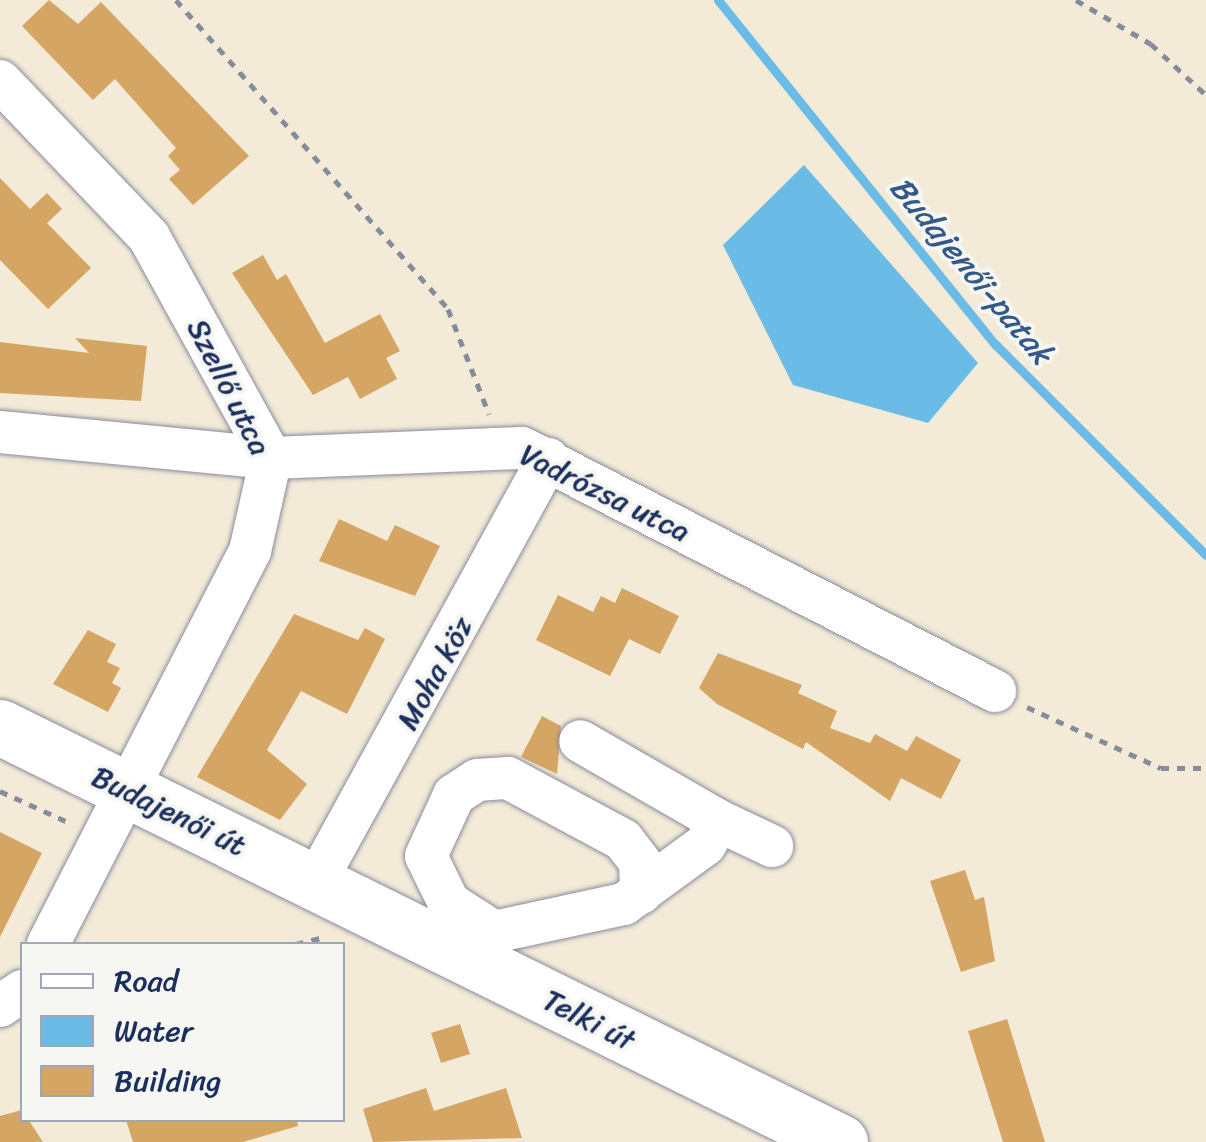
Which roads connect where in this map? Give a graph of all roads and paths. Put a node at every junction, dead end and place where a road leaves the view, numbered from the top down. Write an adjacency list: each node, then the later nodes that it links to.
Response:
1 (176, 0): 6 (path)
2 (1076, 0): 4 (path)
3 (0, 81): 7 (street, Szellő utca)
4 (1206, 96)
5 (0, 432): 7 (street, Vadrózsa utca)
6 (500, 445): 7 (street, Vadrózsa utca); 8 (street, Vadrózsa utca)
7 (271, 458): 14 (street, Szellő utca)
8 (548, 459): 9 (street, Vadrózsa utca); 18 (street, Moha köz)
9 (995, 691): 12 (path)
10 (0, 727): 14 (main road, Budajenői út)
11 (580, 741): 15 (street)
12 (1206, 768)
13 (0, 791): 14 (path)
14 (116, 812): 18 (main road, Budajenői út); 19 (street, Szellő utca)
15 (719, 821): 16 (street); 17 (street)
16 (772, 846)
17 (641, 892): 21 (street); 21 (street)
18 (325, 904): 20 (path); 21 (main road, Telki út)
19 (49, 942)
20 (297, 942)
21 (483, 947): 22 (main road, Telki út)
22 (840, 1142)

